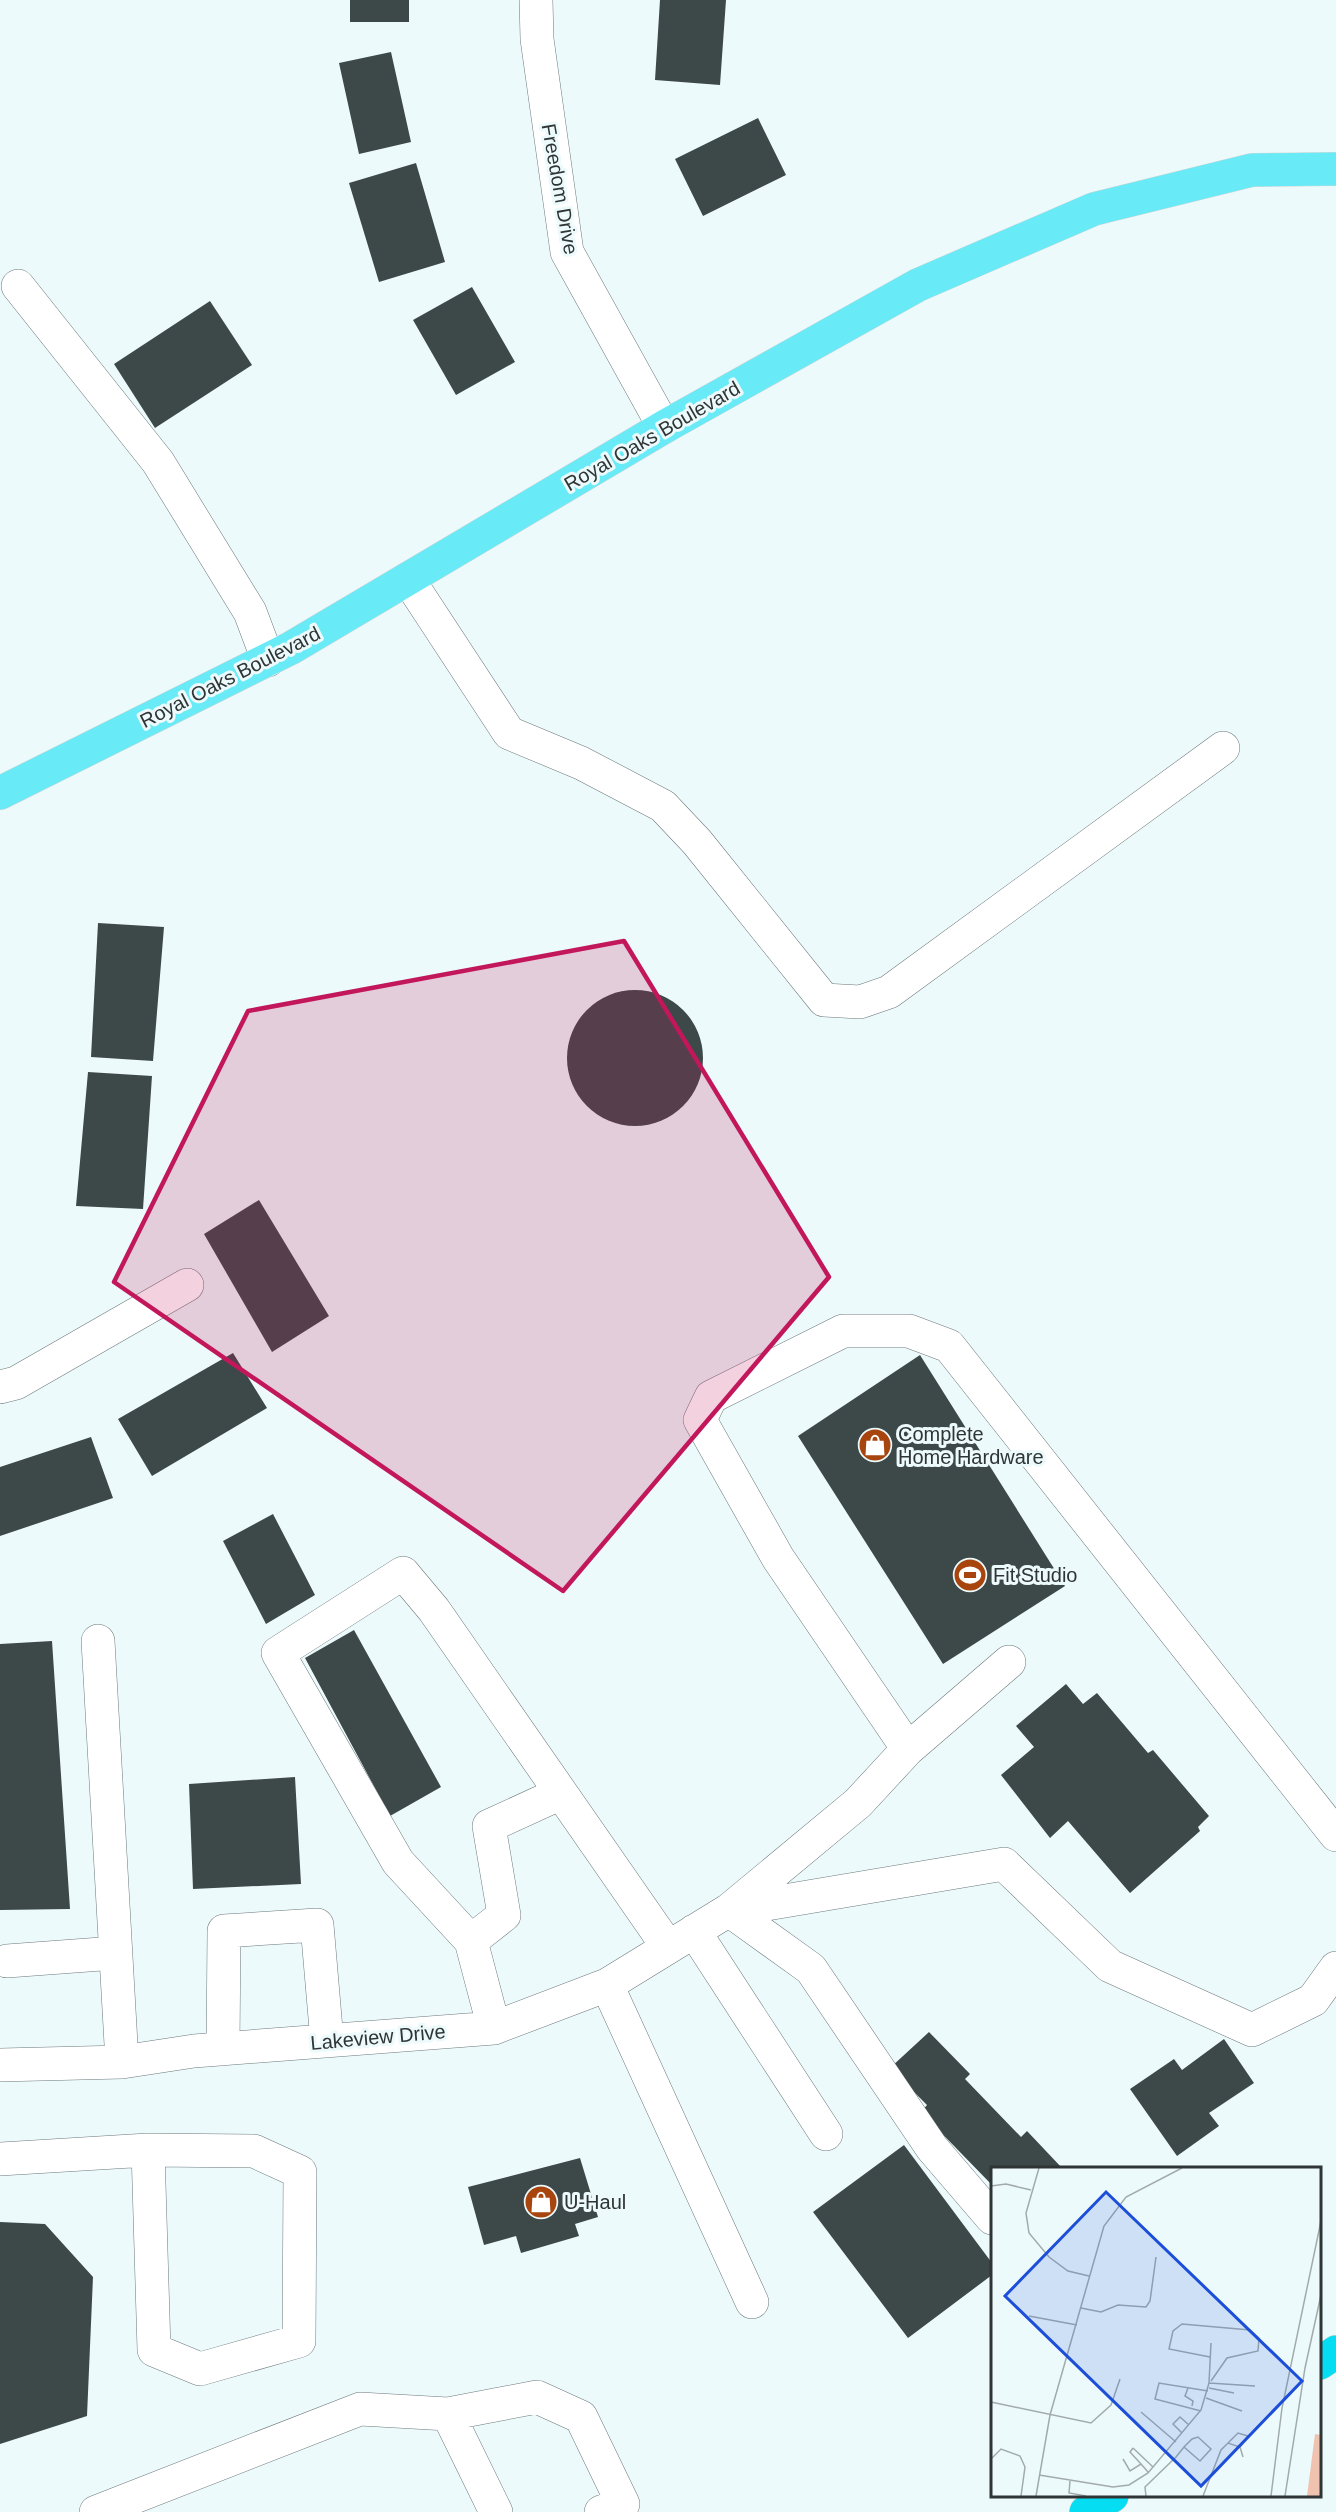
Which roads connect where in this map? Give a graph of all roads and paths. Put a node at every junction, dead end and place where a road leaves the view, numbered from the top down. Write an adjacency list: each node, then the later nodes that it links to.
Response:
1 (536, 0): 4 (street, Freedom Drive)
2 (1336, 169): 4 (main road, Royal Oaks Boulevard)
3 (18, 286): 6 (street)
4 (664, 427): 5 (main road, Royal Oaks Boulevard)
5 (408, 579): 6 (main road, Royal Oaks Boulevard); 7 (street)
6 (268, 660): 8 (main road, Royal Oaks Boulevard)
7 (1223, 748)
8 (0, 793)
9 (187, 1286): 10 (street)
10 (0, 1387)
11 (98, 1641): 19 (street)
12 (1009, 1662): 13 (street)
13 (908, 1749): 15 (street); 16 (street)
14 (561, 1793): 17 (street); 18 (street); 18 (street)
15 (1336, 1835)
16 (729, 1910): 17 (street, Lakeview Drive); 21 (street); 31 (street)
17 (681, 1939): 22 (street, Lakeview Drive); 28 (street)
18 (471, 1941): 23 (street)
19 (116, 1953): 20 (street); 26 (street)
20 (7, 1961)
21 (1336, 1968)
22 (607, 1985): 23 (street, Lakeview Drive); 32 (street)
23 (494, 2028): 24 (street, Lakeview Drive)
24 (327, 2040): 25 (street, Lakeview Drive); 25 (street)
25 (223, 2049): 26 (street, Lakeview Drive)
26 (122, 2062): 27 (street, Lakeview Drive)
27 (0, 2065)
28 (826, 2134)
29 (148, 2150): 29 (street); 30 (street)
30 (0, 2159)
31 (991, 2216)
32 (752, 2302)
33 (1336, 2352): 34 (highway)
34 (1321, 2362)
35 (448, 2414): 37 (street); 38 (street); 39 (street)
36 (1110, 2497): 40 (highway)
37 (96, 2512)
38 (496, 2512)
39 (601, 2512)
40 (1086, 2512)

